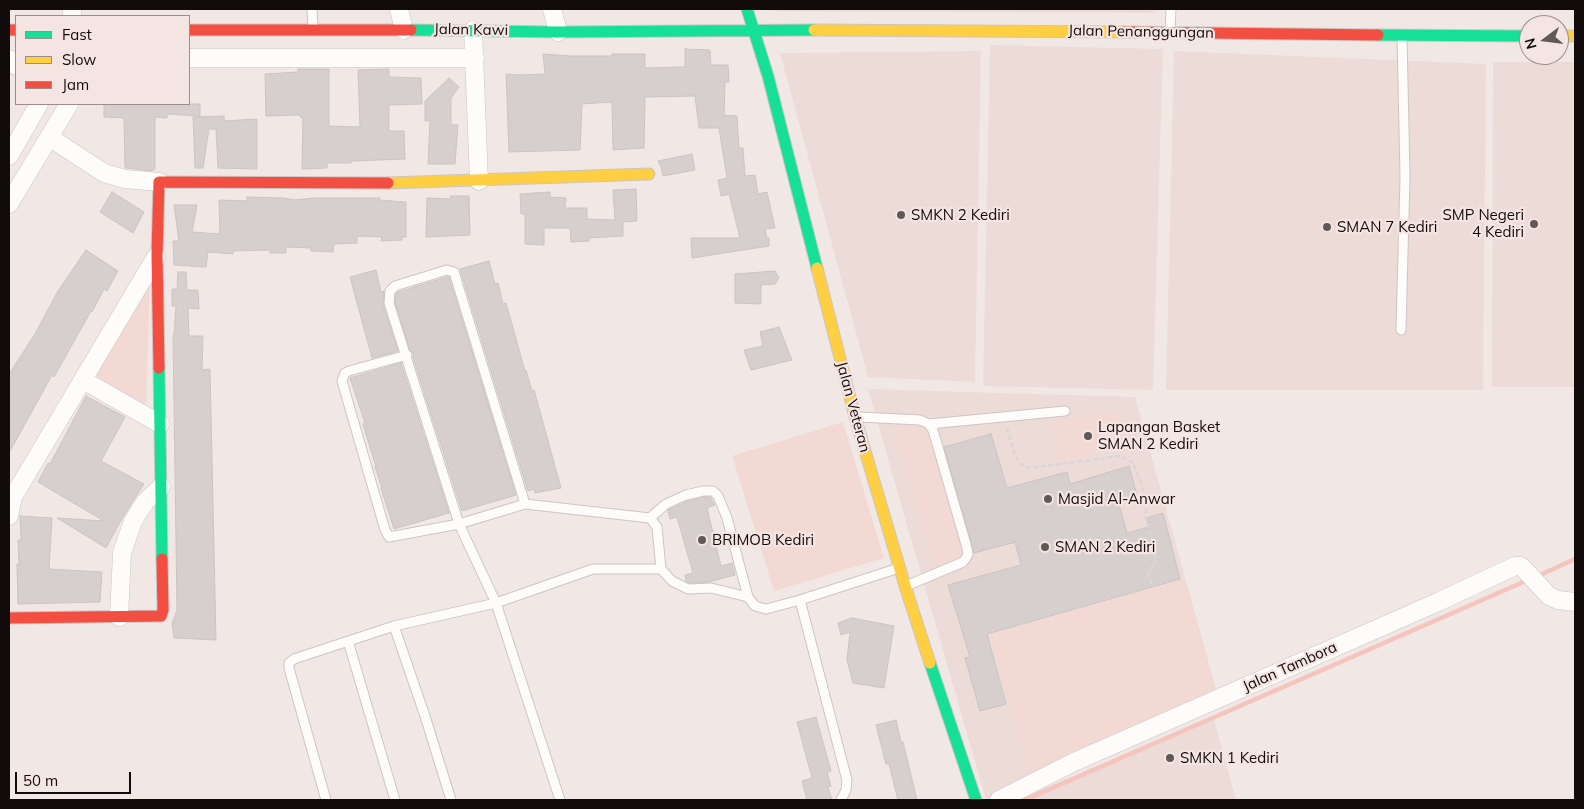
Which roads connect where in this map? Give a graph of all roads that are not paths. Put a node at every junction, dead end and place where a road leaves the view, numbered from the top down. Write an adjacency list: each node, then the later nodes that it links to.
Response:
1 (312, 9): 8 (lane)
2 (399, 9): 9 (street)
3 (552, 9): 11 (street)
4 (746, 9): 6 (main road, Jalan Veteran)
5 (1171, 9): 12 (lane)
6 (753, 29): 11 (main road, Jalan Kawi); 12 (main road, Jalan Penanggungan); 31 (main road, Jalan Veteran)
7 (190, 30): 8 (main road, Jalan Kawi)
8 (313, 30): 9 (main road, Jalan Kawi)
9 (404, 30): 10 (main road, Jalan Kawi)
10 (474, 30): 11 (main road, Jalan Kawi); 16 (street)
11 (558, 32)
12 (1170, 32): 13 (main road, Jalan Penanggungan)
13 (1402, 35): 14 (main road, Jalan Penanggungan); 27 (lane)
14 (1519, 36)
15 (190, 58): 16 (street)
16 (474, 58): 22 (street)
17 (38, 105): 20 (street)
18 (68, 105): 19 (street)
19 (49, 137): 23 (street); 24 (street)
20 (9, 156)
21 (649, 174): 22 (main road)
22 (479, 181): 24 (main road)
23 (14, 182): 25 (street)
24 (159, 182): 26 (main road)
25 (9, 204)
26 (157, 255): 29 (street); 32 (main road)
27 (1401, 330)
28 (407, 355): 35 (lane); 38 (lane); 38 (lane)
29 (83, 380): 32 (street); 36 (street)
30 (1065, 411): 33 (lane)
31 (855, 417): 33 (lane); 39 (main road, Jalan Veteran)
32 (160, 424): 34 (main road)
33 (930, 424): 41 (lane)
34 (161, 487): 46 (street); 46 (main road)
35 (525, 504): 37 (lane); 38 (lane)
36 (9, 516)
37 (650, 518): 40 (lane); 42 (lane)
38 (459, 524): 45 (lane)
39 (899, 568): 41 (main road, Jalan Veteran); 43 (lane)
40 (661, 569): 42 (lane); 45 (lane)
41 (905, 586): 55 (main road, Jalan Veteran)
42 (748, 596): 43 (lane)
43 (800, 600): 54 (lane)
44 (1575, 602): 56 (street, Jalan Tambora)
45 (496, 603): 48 (lane); 53 (lane)
46 (119, 617): 47 (main road)
47 (9, 618)
48 (394, 626): 49 (lane); 52 (lane)
49 (348, 641): 50 (lane); 51 (lane)
50 (326, 800)
51 (395, 800)
52 (451, 800)
53 (560, 800)
54 (841, 800)
55 (976, 800)
56 (999, 800)

